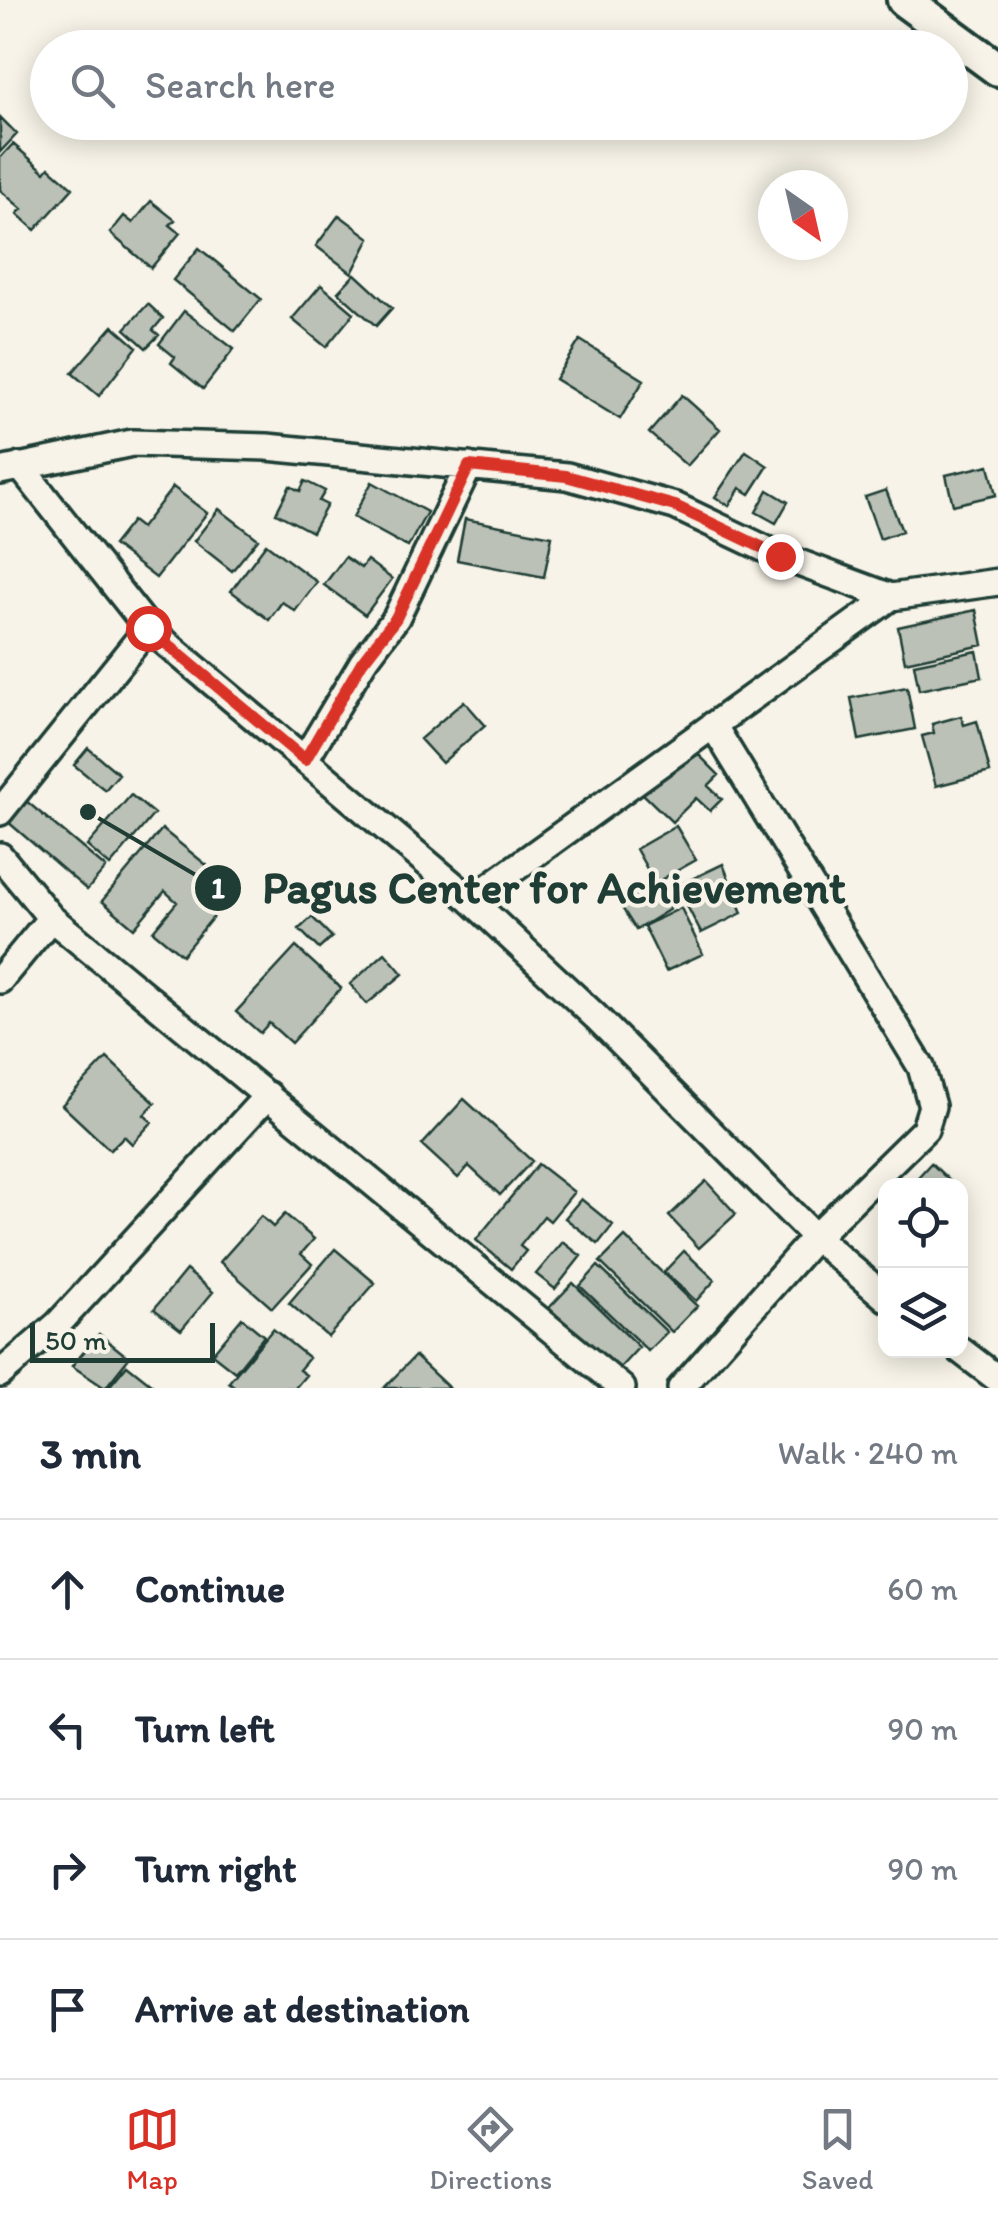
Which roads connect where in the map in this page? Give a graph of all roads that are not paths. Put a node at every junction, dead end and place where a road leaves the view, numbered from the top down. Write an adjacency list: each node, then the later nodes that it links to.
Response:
1 (904, 0): 2 (main road)
2 (944, 30)
3 (968, 48): 4 (main road)
4 (998, 70)
5 (469, 466): 6 (street); 8 (street); 11 (street)
6 (10, 469): 9 (street)
7 (998, 582): 8 (street)
8 (891, 598): 10 (street)
9 (148, 628): 11 (street); 12 (street)
10 (713, 725): 14 (street); 18 (street)
11 (305, 760): 14 (street)
12 (0, 812)
13 (0, 856): 15 (street)
14 (471, 900): 18 (street)
15 (52, 918): 16 (street); 17 (street)
16 (0, 980)
17 (268, 1095): 21 (street); 23 (street)
18 (815, 1237): 19 (street); 24 (street)
19 (878, 1291)
20 (968, 1356): 22 (street)
21 (0, 1374)
22 (998, 1379)
23 (622, 1388)
24 (681, 1388)

